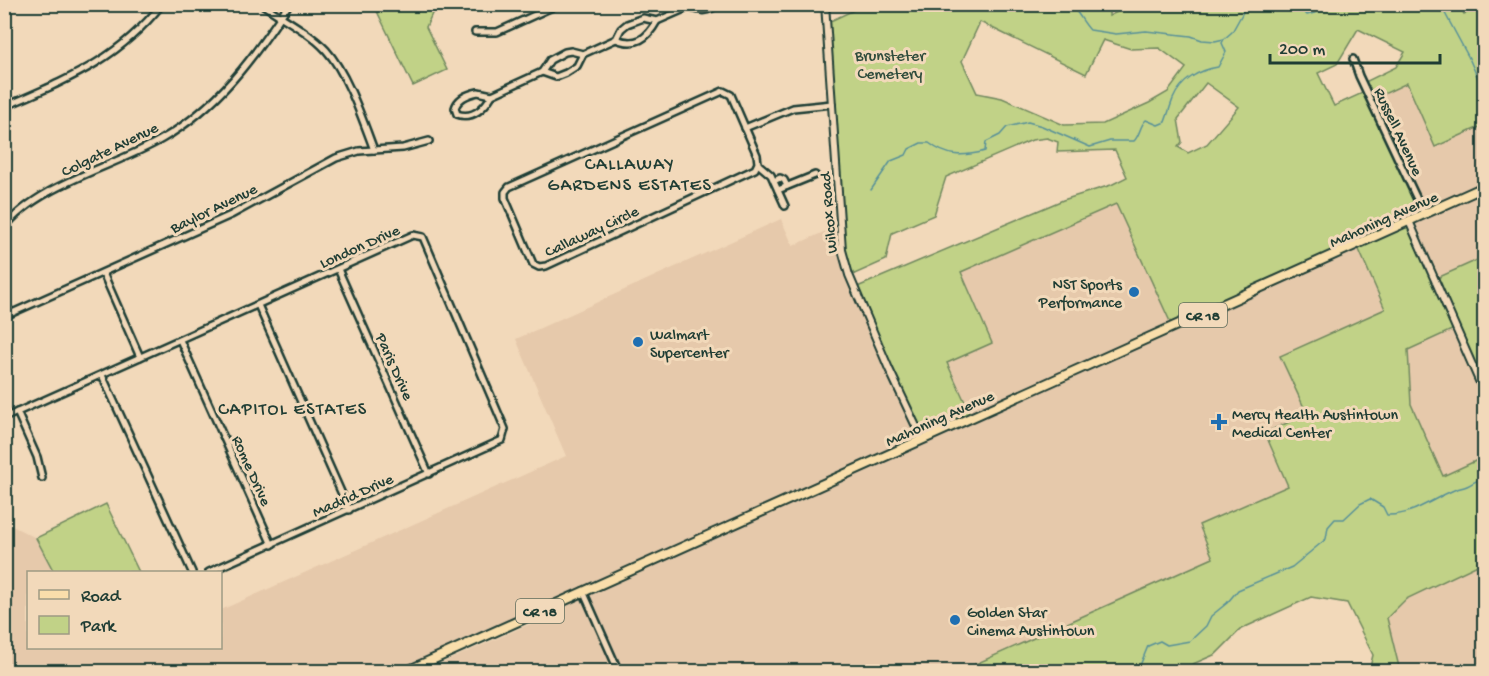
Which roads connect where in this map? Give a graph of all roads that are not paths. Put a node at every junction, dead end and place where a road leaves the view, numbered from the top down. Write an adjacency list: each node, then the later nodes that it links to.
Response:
1 (162, 4): 17 (street)
2 (262, 4): 8 (street)
3 (289, 4): 8 (street, Colgate Avenue)
4 (559, 4): 10 (street)
5 (719, 4): 7 (street)
6 (825, 4): 16 (street, Wilcox Road)
7 (689, 6): 9 (street)
8 (281, 17): 20 (street); 30 (street, Colgate Avenue)
9 (657, 21): 11 (street); 11 (street)
10 (475, 32)
11 (616, 39): 12 (street)
12 (583, 54): 14 (street); 14 (street)
13 (1353, 59): 28 (street, Russell Avenue)
14 (542, 72): 15 (street)
15 (492, 94): 15 (street)
16 (832, 104): 18 (street); 42 (street, Wilcox Road)
17 (4, 107)
18 (745, 128): 21 (street, Callaway Circle); 21 (street, Callaway Circle)
19 (429, 141): 20 (street, Baylor Avenue)
20 (374, 150): 32 (street, Baylor Avenue)
21 (758, 164): 23 (street)
22 (815, 175): 24 (street)
23 (774, 181): 24 (street); 26 (street)
24 (787, 186): 26 (street)
25 (1485, 187): 28 (main road, Mahoning Avenue / CR 18)
26 (778, 190): 27 (street)
27 (785, 206)
28 (1424, 214): 29 (main road, Mahoning Avenue / CR 18)
29 (1409, 221): 38 (street); 42 (main road, Mahoning Avenue / CR 18)
30 (4, 228)
31 (338, 269): 34 (street, London Drive); 41 (street, London Drive); 43 (street, Paris Drive)
32 (103, 273): 33 (street, Baylor Avenue); 36 (street)
33 (4, 304)
34 (258, 305): 35 (street, London Drive); 45 (street)
35 (180, 340): 36 (street, London Drive); 46 (street, Rome Drive)
36 (140, 357): 37 (street, London Drive)
37 (102, 375): 39 (street, London Drive); 47 (street)
38 (1485, 392)
39 (17, 412): 40 (street, London Drive); 44 (street)
40 (4, 418)
41 (504, 437): 43 (street, Madrid Drive)
42 (922, 439): 49 (main road, Mahoning Avenue / CR 18)
43 (429, 474): 45 (street, Madrid Drive)
44 (42, 478)
45 (349, 510): 46 (street, Madrid Drive)
46 (272, 545): 48 (street, Madrid Drive)
47 (191, 571)
48 (214, 571)
49 (583, 591): 50 (main road, Mahoning Avenue / CR 18); 51 (street)
50 (405, 672)
51 (619, 672)

